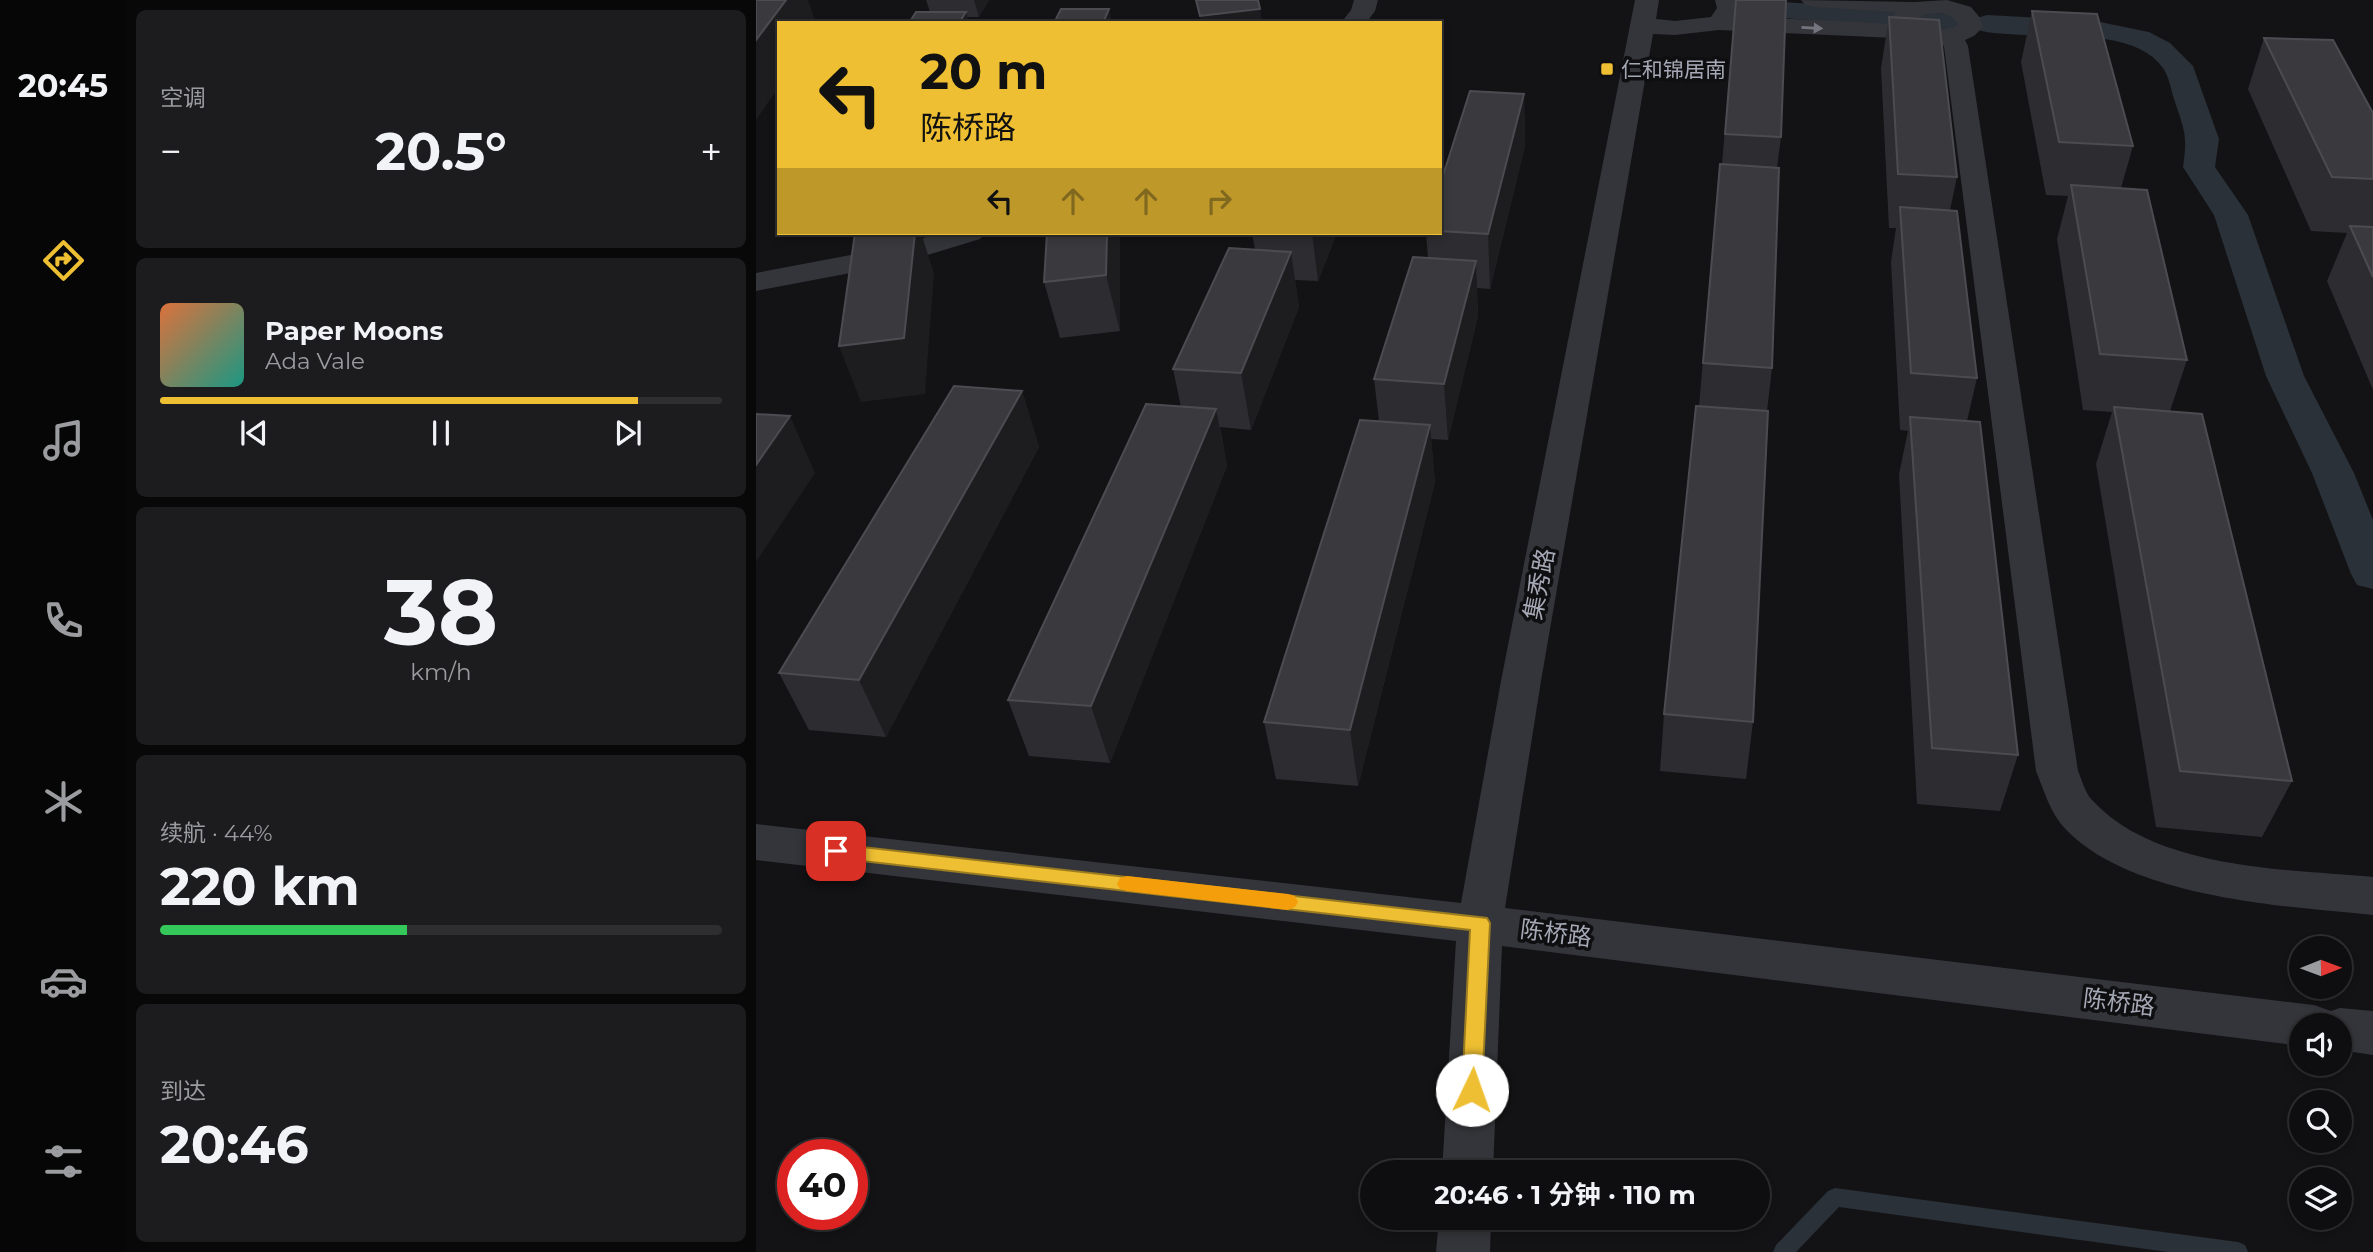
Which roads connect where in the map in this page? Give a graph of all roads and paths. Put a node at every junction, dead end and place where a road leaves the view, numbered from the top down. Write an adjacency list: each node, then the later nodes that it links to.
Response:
1 (1366, 0): 6 (street)
2 (1813, 0): 5 (street)
3 (1723, 11): 4 (street); 5 (street, one-way to 5)
4 (1645, 13): 11 (street, 集秀路)
5 (1933, 17): 10 (street)
6 (1355, 21)
7 (963, 235): 8 (street)
8 (756, 282)
9 (756, 842): 11 (street, 陈桥路)
10 (2373, 896)
11 (1480, 923): 12 (street, 陈桥路); 15 (street, 集秀路)
12 (2289, 1023)
13 (2352, 1030): 14 (street)
14 (2373, 1033)
15 (1469, 1160)
16 (1464, 1230): 17 (street)
17 (1463, 1252)

